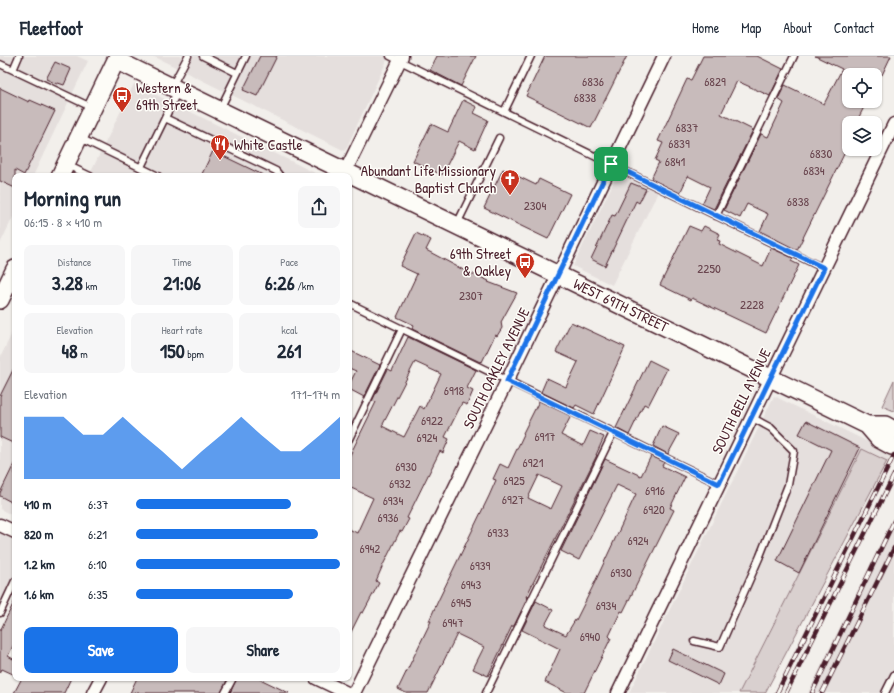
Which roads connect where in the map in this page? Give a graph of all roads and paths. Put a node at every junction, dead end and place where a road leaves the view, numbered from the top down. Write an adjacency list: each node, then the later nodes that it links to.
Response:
1 (19, 56): 11 (lane)
2 (188, 56): 13 (lane)
3 (203, 56): 12 (lane)
4 (246, 56): 12 (lane)
5 (532, 56): 16 (lane)
6 (664, 56): 21 (street, SOUTH OAKLEY AVENUE)
7 (794, 56): 30 (lane)
8 (114, 57): 13 (street, WEST 69TH STREET); 14 (street)
9 (397, 58): 16 (lane); 28 (street)
10 (0, 64): 11 (lane)
11 (13, 70): 14 (lane)
12 (237, 73): 15 (lane)
13 (175, 89): 15 (street, WEST 69TH STREET); 17 (lane)
14 (92, 108): 19 (street)
15 (219, 110): 27 (street, WEST 69TH STREET)
16 (504, 112): 21 (lane)
17 (165, 118): 22 (lane); 26 (lane)
18 (894, 124): 32 (street, SOUTH BELL AVENUE)
19 (78, 137): 22 (lane); 23 (street)
20 (499, 138): 31 (lane)
21 (611, 164): 30 (lane); 34 (street, SOUTH OAKLEY AVENUE)
22 (141, 168): 25 (lane)
23 (62, 170): 24 (lane)
24 (76, 173)
25 (152, 173)
26 (278, 173)
27 (343, 173)
28 (345, 173)
29 (352, 177): 31 (street, WEST 69TH STREET)
30 (716, 216): 32 (lane)
31 (456, 226): 34 (street, WEST 69TH STREET)
32 (824, 268): 38 (street, SOUTH BELL AVENUE)
33 (12, 275): 35 (street)
34 (558, 275): 38 (street, WEST 69TH STREET); 39 (street, SOUTH OAKLEY AVENUE)
35 (0, 300)
36 (352, 304): 37 (lane)
37 (402, 329): 39 (lane); 42 (lane)
38 (770, 378): 40 (street, SOUTH BELL AVENUE); 43 (street, WEST 69TH STREET)
39 (507, 381): 41 (lane); 57 (street, SOUTH OAKLEY AVENUE)
40 (751, 417): 44 (street, SOUTH BELL AVENUE); 49 (lane)
41 (613, 432): 44 (lane); 58 (lane)
42 (352, 433)
43 (893, 438)
44 (719, 484): 59 (street, SOUTH BELL AVENUE)
45 (0, 525): 46 (street)
46 (12, 531)
47 (12, 587): 48 (lane)
48 (0, 613)
49 (694, 641)
50 (894, 674): 60 (lane)
51 (99, 681): 54 (street)
52 (231, 681): 55 (lane)
53 (322, 681): 56 (street)
54 (93, 693)
55 (225, 693)
56 (347, 693)
57 (354, 693)
58 (486, 693)
59 (618, 693)
60 (885, 693)

